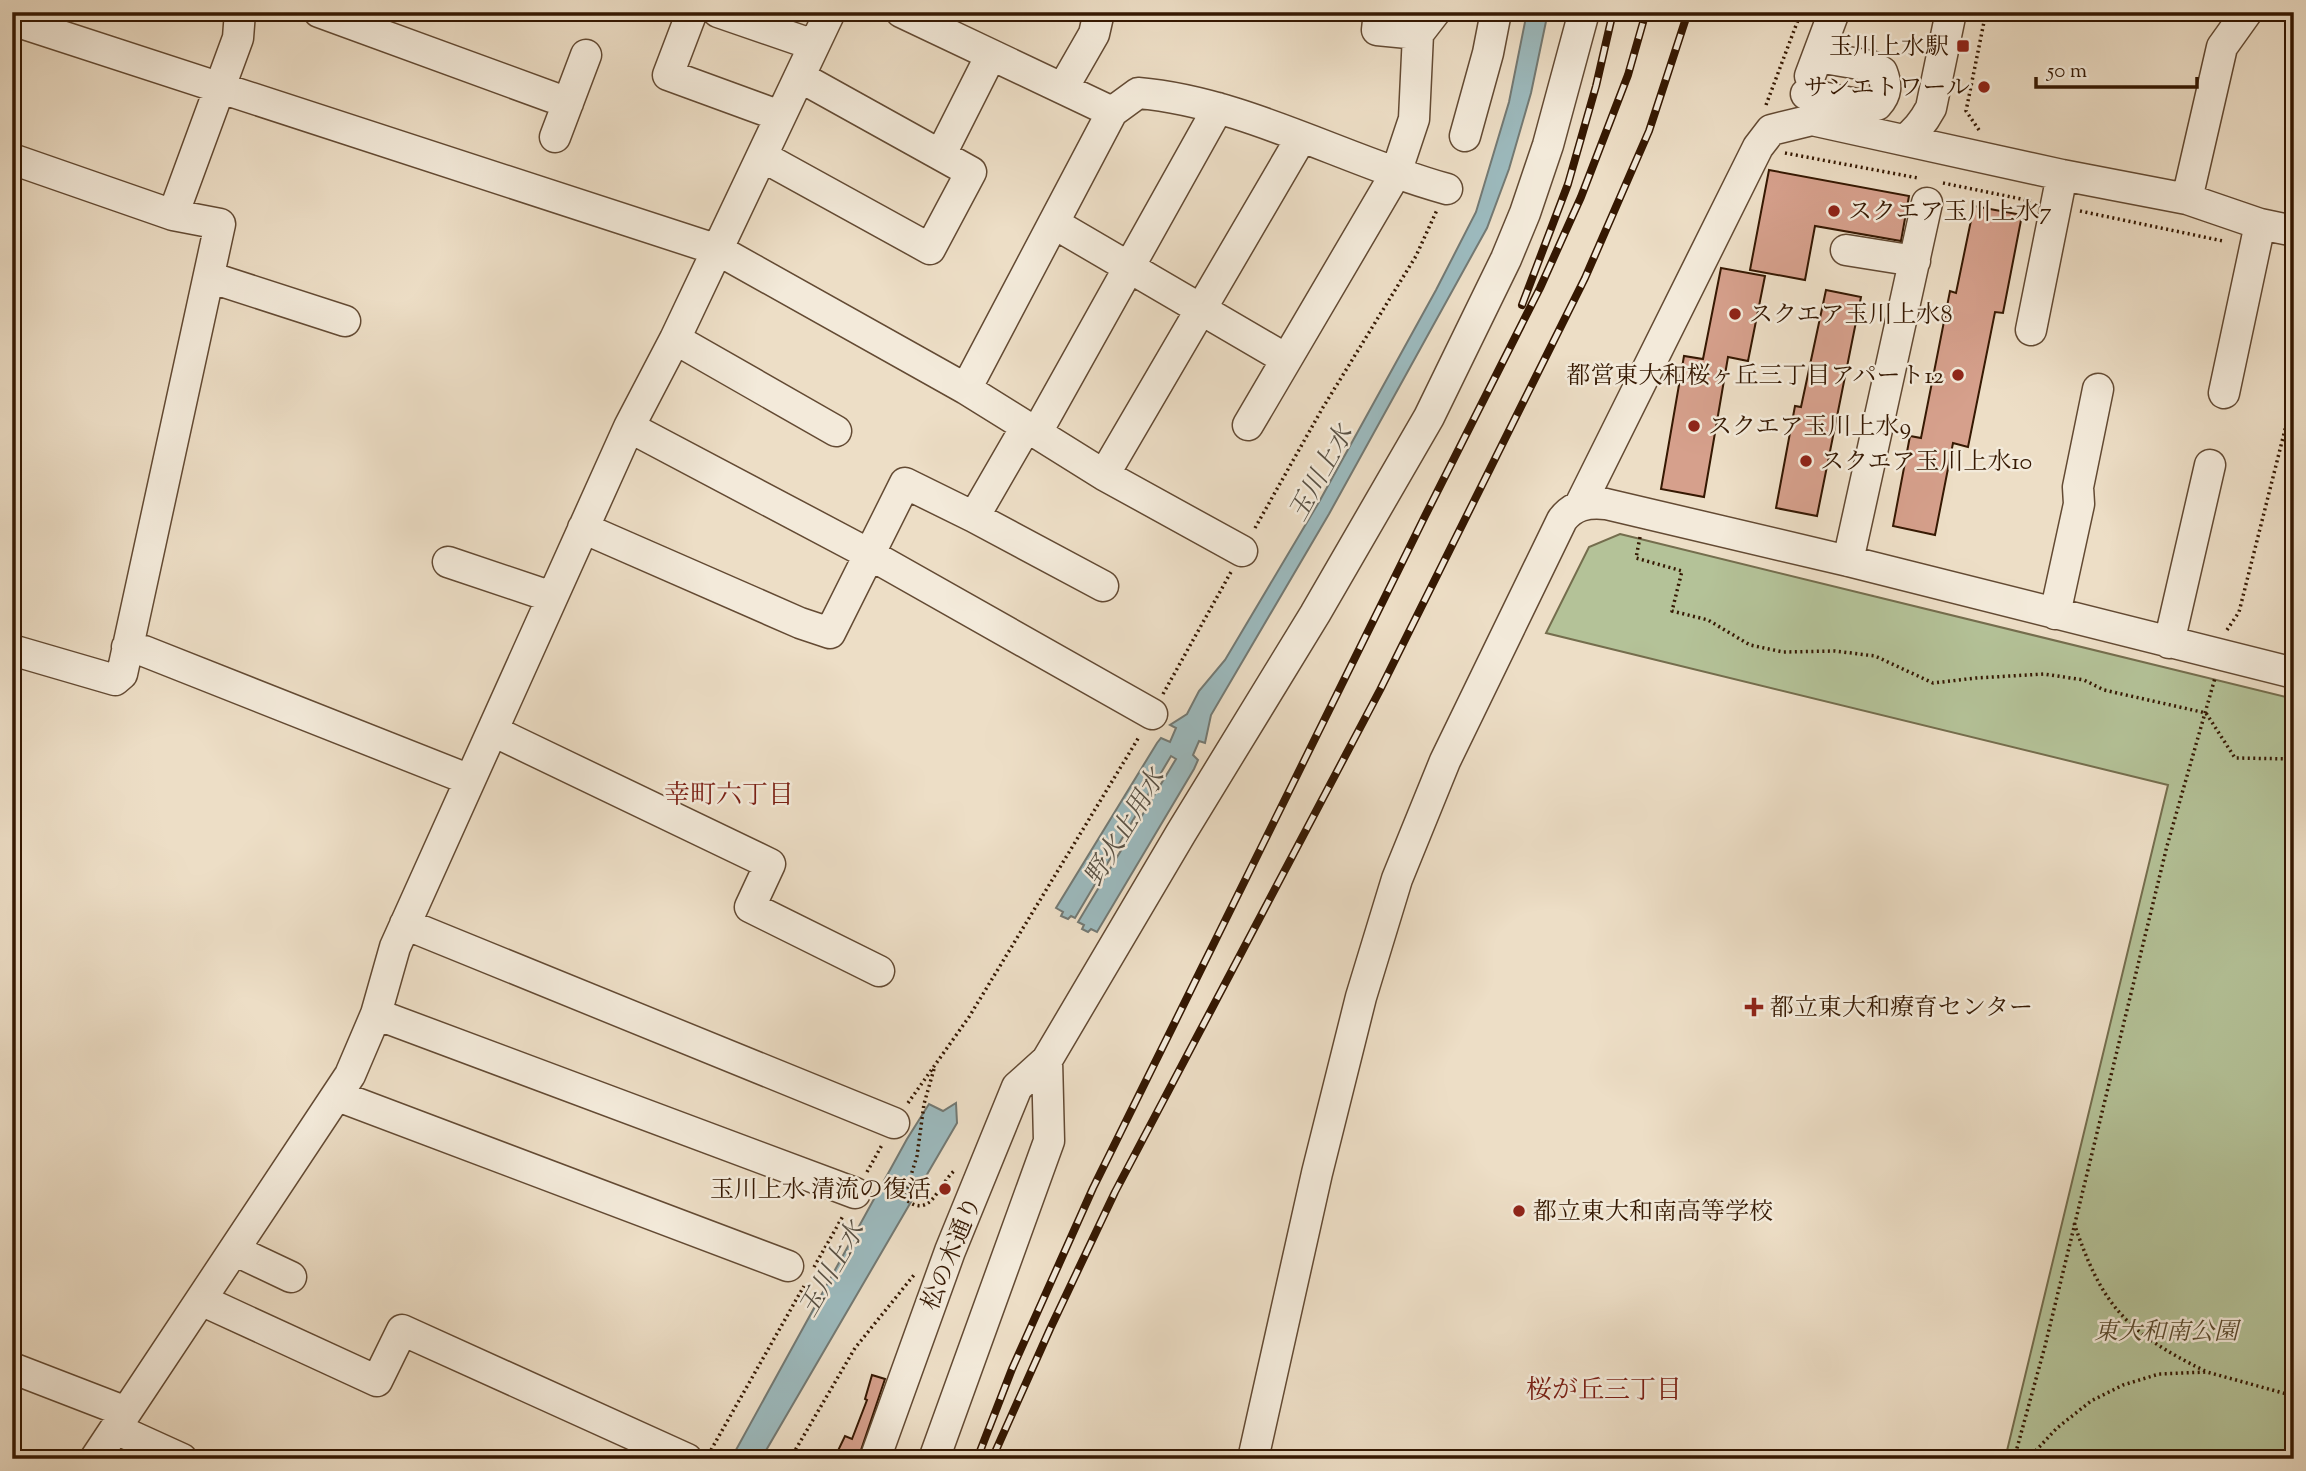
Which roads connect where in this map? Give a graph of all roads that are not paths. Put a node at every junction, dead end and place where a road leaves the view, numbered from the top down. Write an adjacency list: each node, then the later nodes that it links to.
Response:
1 (240, 12): 22 (street)
2 (319, 12): 23 (street)
3 (692, 12): 28 (street)
4 (718, 12): 16 (street)
5 (830, 12): 16 (street)
6 (901, 12): 17 (street)
7 (1099, 12): 21 (street)
8 (1379, 12): 15 (street)
9 (1496, 12): 29 (street)
10 (1584, 12): 85 (street)
11 (1834, 12): 19 (street)
12 (1951, 12): 26 (street)
13 (2247, 12): 40 (street)
14 (12, 20): 22 (street)
15 (1427, 23): 37 (street)
16 (814, 45): 20 (street)
17 (991, 54): 21 (street); 34 (street)
18 (586, 55): 23 (street)
19 (1818, 57): 24 (street); 24 (street)
20 (800, 77): 28 (street); 34 (street)
21 (1063, 88): 27 (street)
22 (220, 89): 42 (street); 46 (street)
23 (568, 103): 30 (street)
24 (1809, 107): 32 (street); 65 (street)
25 (1218, 108): 27 (street); 31 (street); 49 (street)
26 (1931, 108): 32 (street); 33 (street)
27 (1112, 112): 43 (street)
28 (780, 116): 35 (street)
29 (1465, 136)
30 (555, 137)
31 (1301, 138): 37 (street); 51 (street)
32 (1903, 140): 33 (street)
33 (1949, 149): 38 (street)
34 (941, 154): 35 (street)
35 (763, 157): 46 (street)
36 (12, 159): 42 (street)
37 (1396, 173): 39 (street); 55 (street)
38 (2062, 174): 40 (street); 53 (street)
39 (1447, 189)
40 (2187, 199): 44 (street)
41 (1927, 203): 48 (street)
42 (173, 215): 50 (street)
43 (1055, 224): 49 (street); 56 (street)
44 (2260, 224): 45 (street); 58 (street)
45 (2294, 231)
46 (718, 250): 54 (street); 56 (street)
47 (1846, 250): 48 (street)
48 (1914, 261): 70 (street)
49 (1129, 267): 51 (street); 61 (street)
50 (209, 277): 52 (street); 76 (street)
51 (1202, 309): 55 (street); 64 (street)
52 (345, 321)
53 (2031, 330)
54 (675, 340): 60 (street); 62 (street)
55 (1286, 359): 59 (street)
56 (967, 389): 61 (street)
57 (2098, 390): 74 (street)
58 (2224, 393)
59 (1248, 425)
60 (629, 427): 67 (street); 69 (street)
61 (1032, 430): 64 (street); 66 (street)
62 (836, 431)
63 (2210, 465): 75 (street)
64 (1104, 475): 68 (street)
65 (1580, 505): 70 (street); 100 (street)
66 (974, 517): 69 (street); 72 (street)
67 (583, 528): 69 (street); 73 (street)
68 (1242, 551)
69 (869, 554): 79 (street)
70 (1848, 561): 74 (street)
71 (448, 562): 73 (street)
72 (1103, 586)
73 (552, 597): 80 (street)
74 (2055, 614): 75 (street)
75 (2169, 643): 78 (street)
76 (127, 647): 77 (street); 81 (street)
77 (12, 650)
78 (2294, 673)
79 (1152, 714)
80 (493, 731): 81 (street); 83 (street)
81 (470, 780): 82 (street)
82 (405, 924): 84 (street); 87 (street)
83 (879, 971)
84 (376, 1014): 86 (street); 88 (street)
85 (1048, 1060): 98 (street, 松の木通り); 99 (street)
86 (338, 1096): 89 (street); 90 (street)
87 (894, 1123)
88 (855, 1193)
89 (234, 1250): 91 (street); 92 (street)
90 (802, 1274)
91 (291, 1277)
92 (201, 1300): 94 (street); 97 (street)
93 (12, 1368): 94 (street)
94 (121, 1421): 95 (street); 96 (street)
95 (95, 1459)
96 (182, 1459)
97 (687, 1459)
98 (875, 1459)
99 (934, 1459)
100 (1253, 1459)

